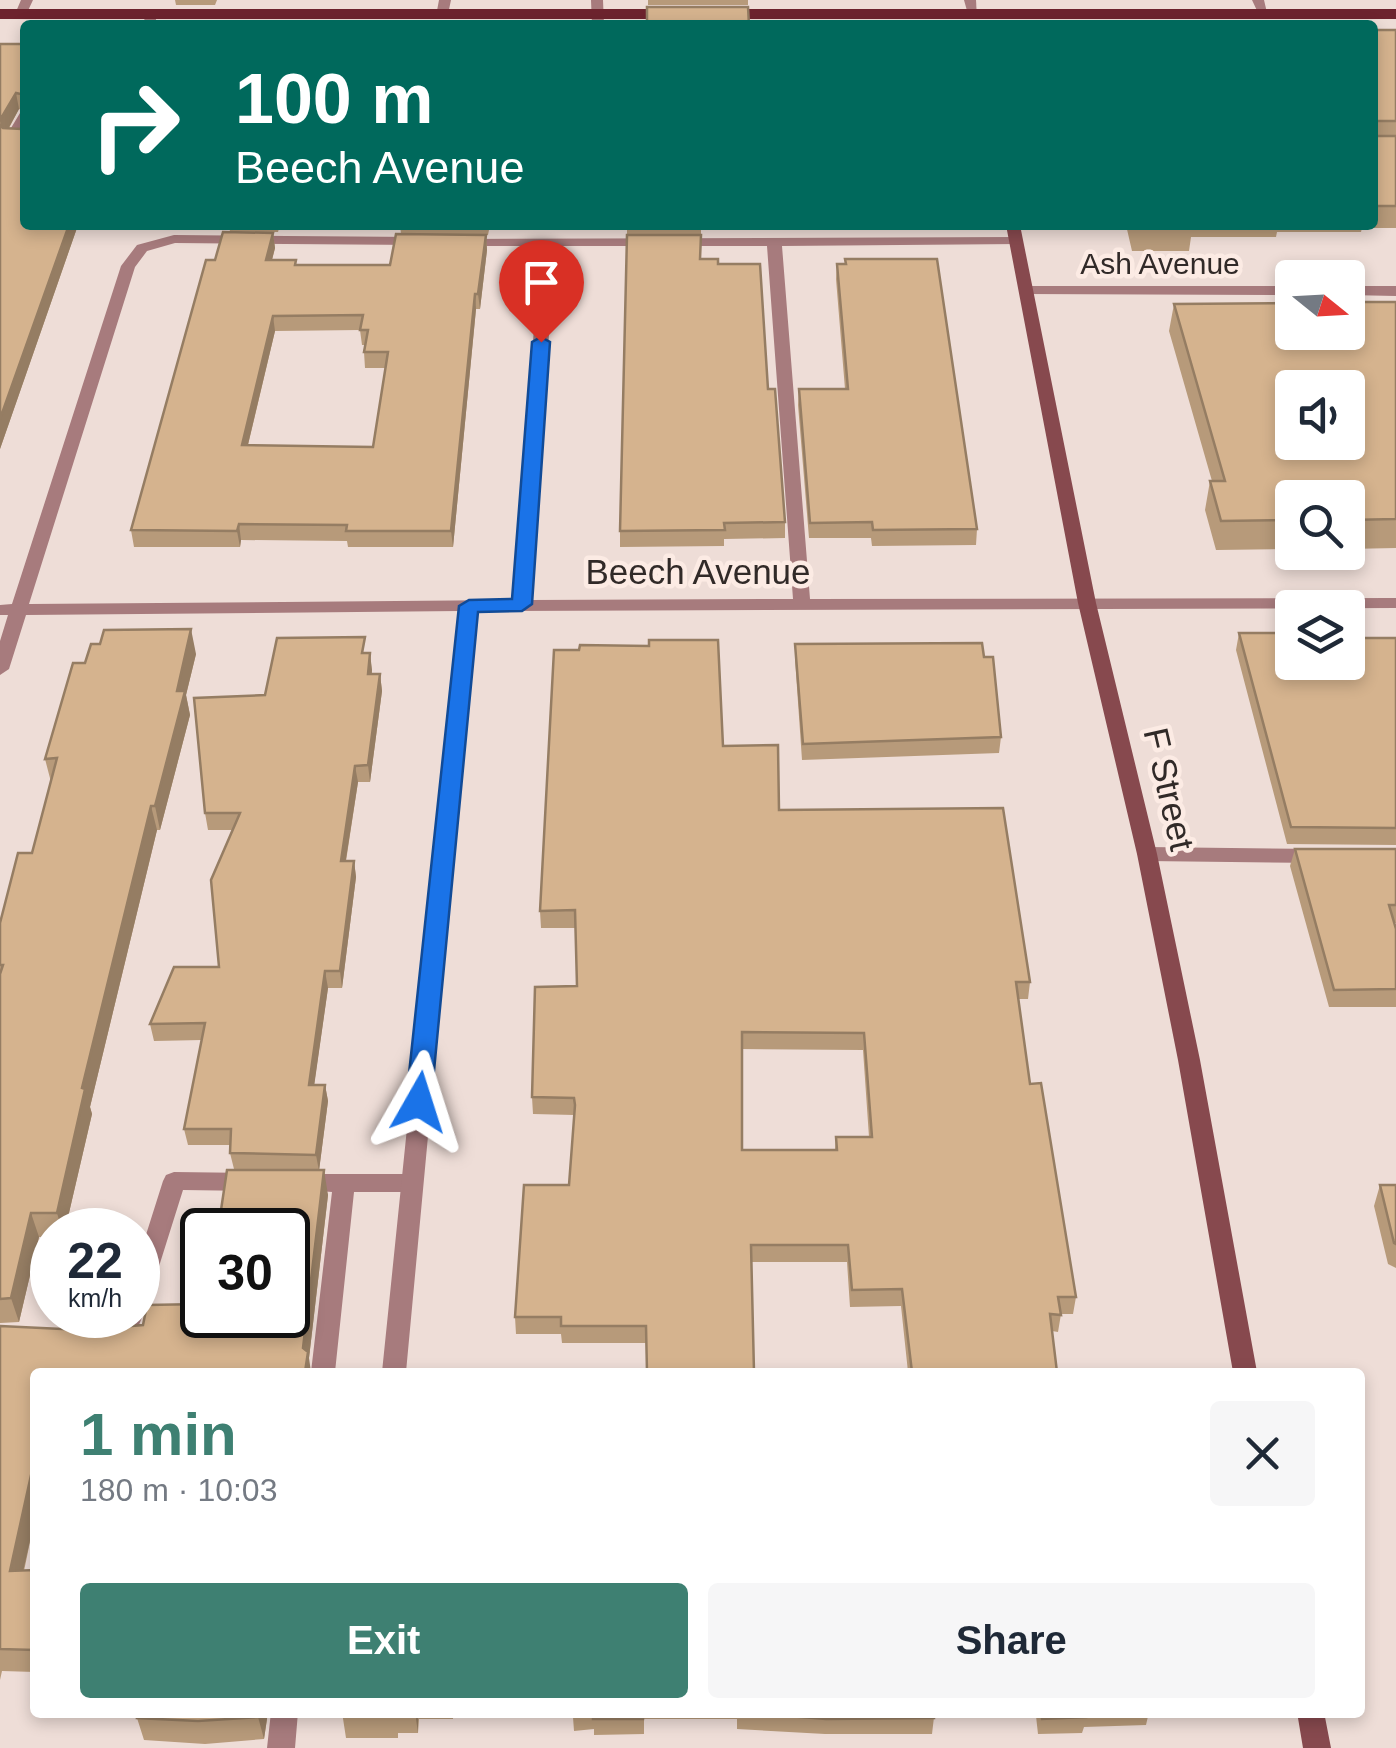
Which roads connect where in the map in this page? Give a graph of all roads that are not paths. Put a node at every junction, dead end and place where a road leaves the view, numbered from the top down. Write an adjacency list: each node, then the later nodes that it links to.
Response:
1 (24, 7): 2 (main road); 9 (main road)
2 (53, 7): 10 (main road)
3 (293, 7): 6 (main road); 10 (main road)
4 (1108, 7): 5 (main road); 8 (main road)
5 (1261, 7): 12 (main road)
6 (443, 8): 11 (main road)
7 (831, 8): 8 (main road); 13 (main road)
8 (972, 13)
9 (0, 14)
10 (159, 14)
11 (598, 14): 13 (main road)
12 (1396, 14)
13 (789, 20)
14 (1014, 233): 18 (street); 19 (main road, F Street)
15 (432, 242): 28 (street)
16 (452, 242): 17 (street)
17 (548, 243): 18 (street); 25 (street)
18 (774, 243): 26 (street)
19 (1028, 291): 20 (street, Ash Avenue); 23 (main road, F Street)
20 (1275, 291)
21 (1365, 291): 22 (street)
22 (1396, 291)
23 (1087, 602): 24 (street, Beech Avenue); 26 (street, Beech Avenue); 30 (main road, F Street)
24 (1396, 603)
25 (522, 604): 26 (street, Beech Avenue); 27 (street, Beech Avenue)
26 (802, 605)
27 (469, 606): 28 (street, Beech Avenue); 32 (street)
28 (10, 610): 29 (street)
29 (0, 669)
30 (1147, 854): 31 (street); 37 (main road, F Street)
31 (1338, 856)
32 (410, 1182): 33 (street); 36 (street)
33 (344, 1183): 34 (street); 35 (street)
34 (160, 1225)
35 (322, 1368)
36 (394, 1368)
37 (1243, 1368)
38 (284, 1718): 40 (street)
39 (1311, 1718): 41 (main road)
40 (281, 1748)
41 (1317, 1748)

